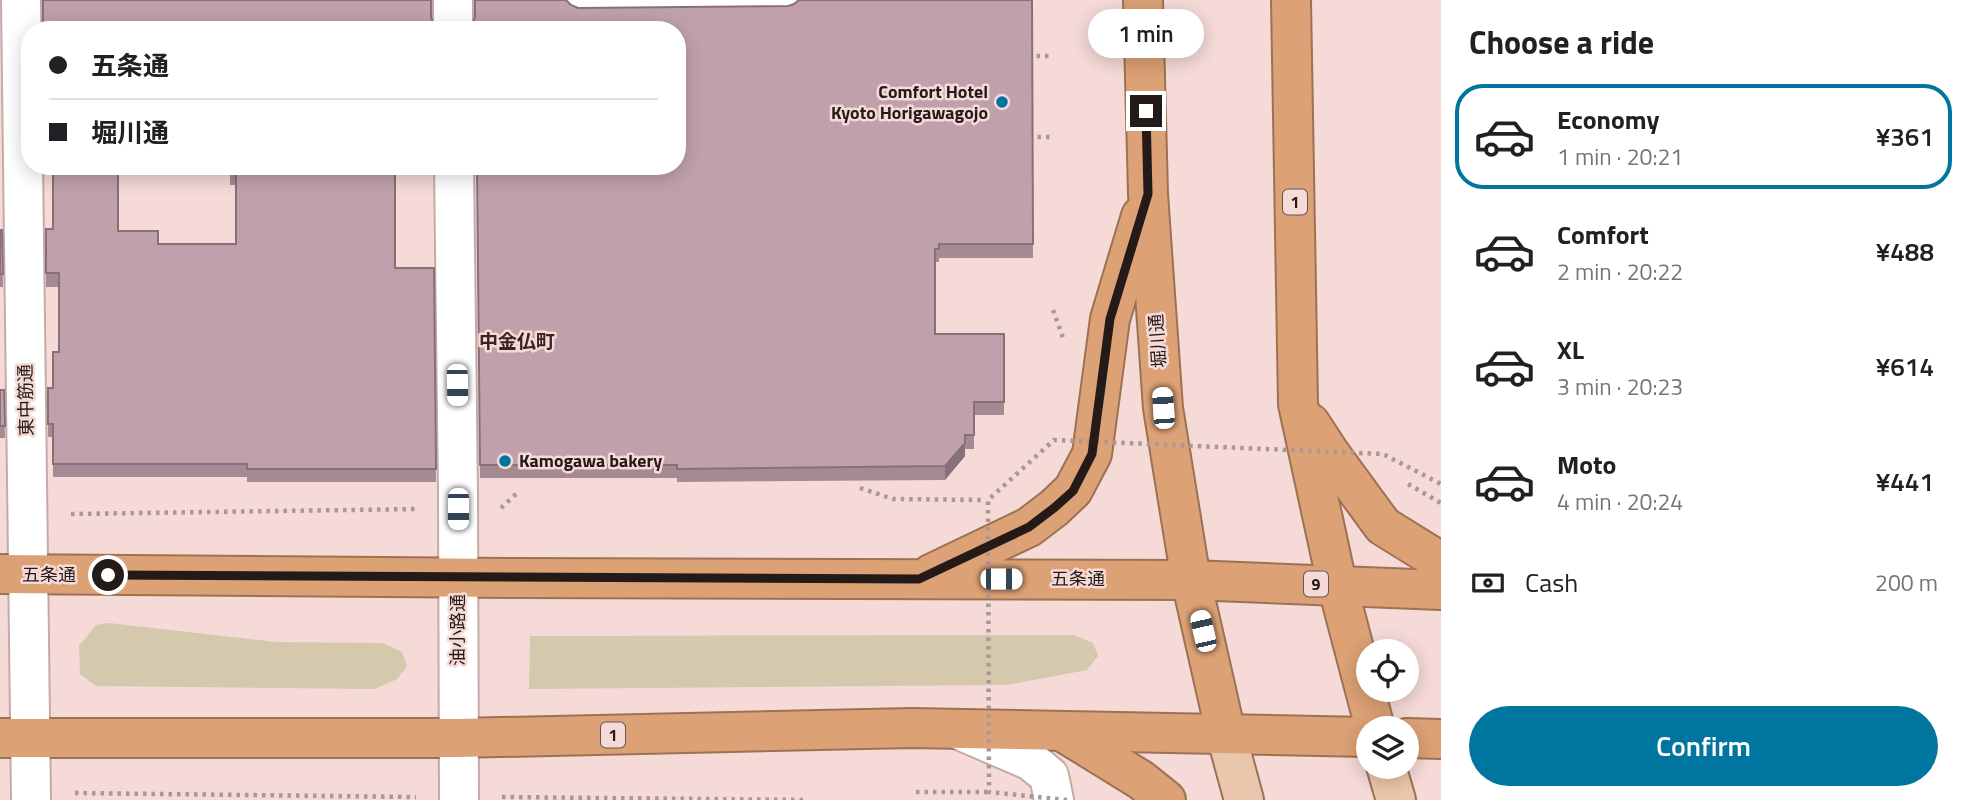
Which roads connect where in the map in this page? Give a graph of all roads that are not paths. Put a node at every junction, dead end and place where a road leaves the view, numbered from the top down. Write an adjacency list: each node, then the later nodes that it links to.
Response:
1 (21, 0): 8 (street, 東中筋通)
2 (453, 0): 7 (street)
3 (578, 0): 4 (lane)
4 (788, 0)
5 (1143, 0): 10 (highway, 堀川通)
6 (1291, 0): 11 (highway, 1)
7 (453, 21)
8 (11, 79): 13 (street, 東中筋通)
9 (454, 175): 14 (street, 油小路通)
10 (1148, 194): 15 (highway); 16 (highway, 堀川通)
11 (1298, 404): 12 (highway); 17 (highway, 1)
12 (1441, 562)
13 (14, 574): 14 (highway, 五条通); 24 (street, 東中筋通)
14 (458, 577): 15 (highway, 五条通); 25 (street, 油小路通)
15 (919, 579): 16 (highway, 五条通)
16 (1191, 580): 17 (highway, 五条通 / 9); 22 (highway, 堀川通)
17 (1337, 584): 18 (highway, 五条通 / 9); 19 (highway, 1)
18 (1441, 590)
19 (1372, 716)
20 (957, 729): 21 (highway, 1); 25 (highway, 1); 31 (street)
21 (1061, 731): 22 (highway, 1); 32 (highway)
22 (1226, 734): 23 (highway); 33 (main road, 堀川通)
23 (1356, 737)
24 (15, 738): 25 (highway, 1); 29 (street, 東中筋通)
25 (459, 738): 30 (street, 油小路通)
26 (1419, 738): 27 (highway)
27 (1441, 739)
28 (1390, 779): 34 (main road)
29 (31, 796)
30 (459, 798)
31 (1054, 800)
32 (1166, 800)
33 (1244, 800)
34 (1396, 800)

